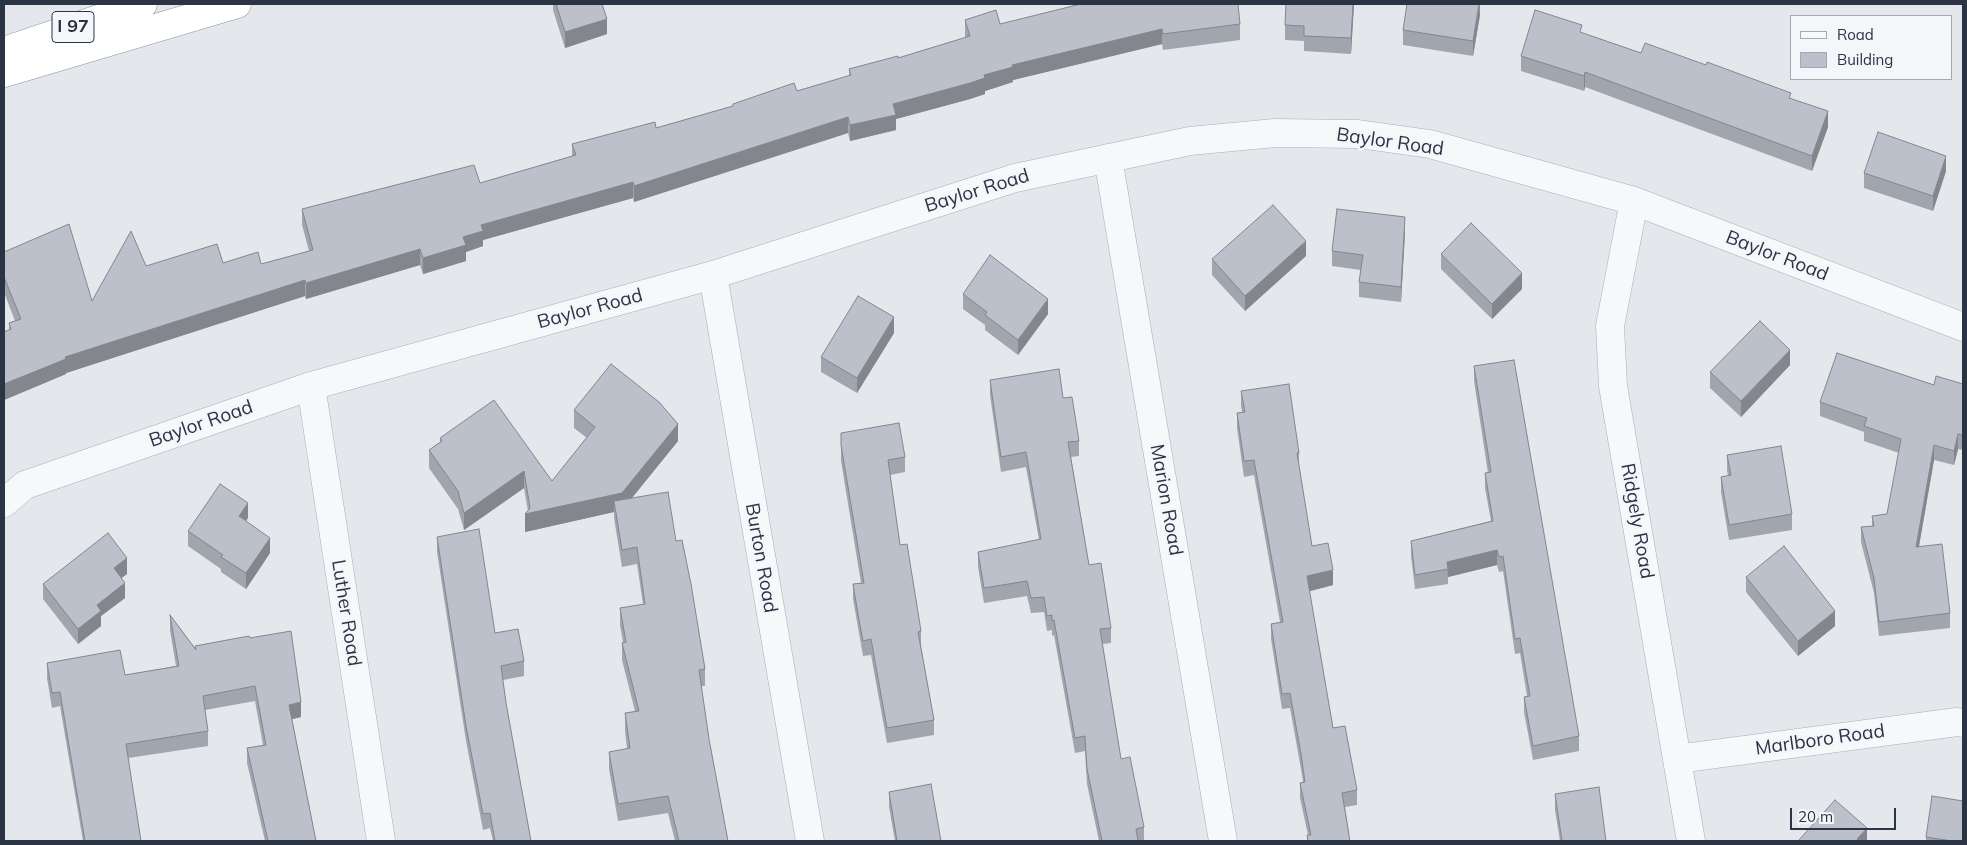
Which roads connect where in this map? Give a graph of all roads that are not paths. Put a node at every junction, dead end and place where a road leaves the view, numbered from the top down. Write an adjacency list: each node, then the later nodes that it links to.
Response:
1 (143, 4): 3 (highway, I 97)
2 (237, 4): 4 (highway)
3 (4, 51)
4 (4, 73)
5 (1108, 158): 6 (street, Baylor Road); 7 (street, Baylor Road); 15 (street, Marion Road)
6 (1634, 201): 8 (street, Baylor Road); 12 (street, Ridgely Road)
7 (712, 275): 9 (street, Baylor Road); 14 (street, Burton Road)
8 (1963, 327)
9 (311, 386): 10 (street, Baylor Road); 13 (street, Luther Road)
10 (4, 503)
11 (1963, 723): 12 (street, Marlboro Road)
12 (1677, 759): 16 (street, Ridgely Road)
13 (381, 841)
14 (810, 841)
15 (1223, 841)
16 (1691, 841)

